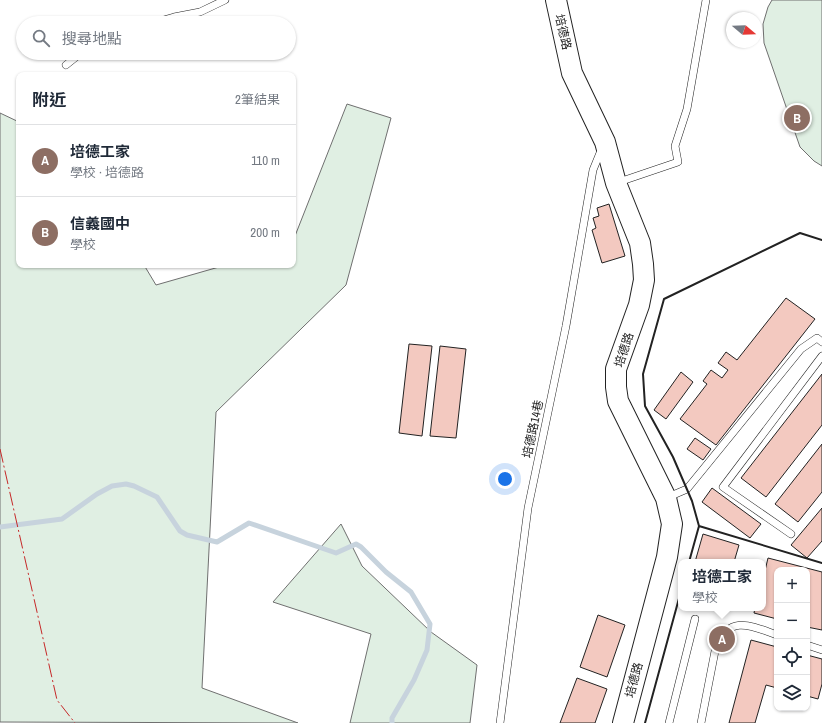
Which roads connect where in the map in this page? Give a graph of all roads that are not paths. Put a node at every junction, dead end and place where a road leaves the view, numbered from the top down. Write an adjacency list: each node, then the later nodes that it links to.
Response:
1 (225, 0): 4 (lane)
2 (556, 0): 7 (main road, 培德路)
3 (706, 0): 8 (lane)
4 (179, 16)
5 (72, 60): 6 (lane)
6 (66, 65)
7 (604, 142): 8 (main road, 培德路); 17 (lane, 培德路14巷)
8 (616, 183): 11 (main road, 培德路)
9 (822, 342): 11 (lane)
10 (822, 356): 12 (lane)
11 (666, 498): 18 (main road, 培德路)
12 (791, 534)
13 (695, 619): 19 (lane)
14 (774, 634): 20 (lane)
15 (810, 646): 16 (lane)
16 (822, 650)
17 (500, 723)
18 (622, 723)
19 (669, 723)
20 (701, 723)

